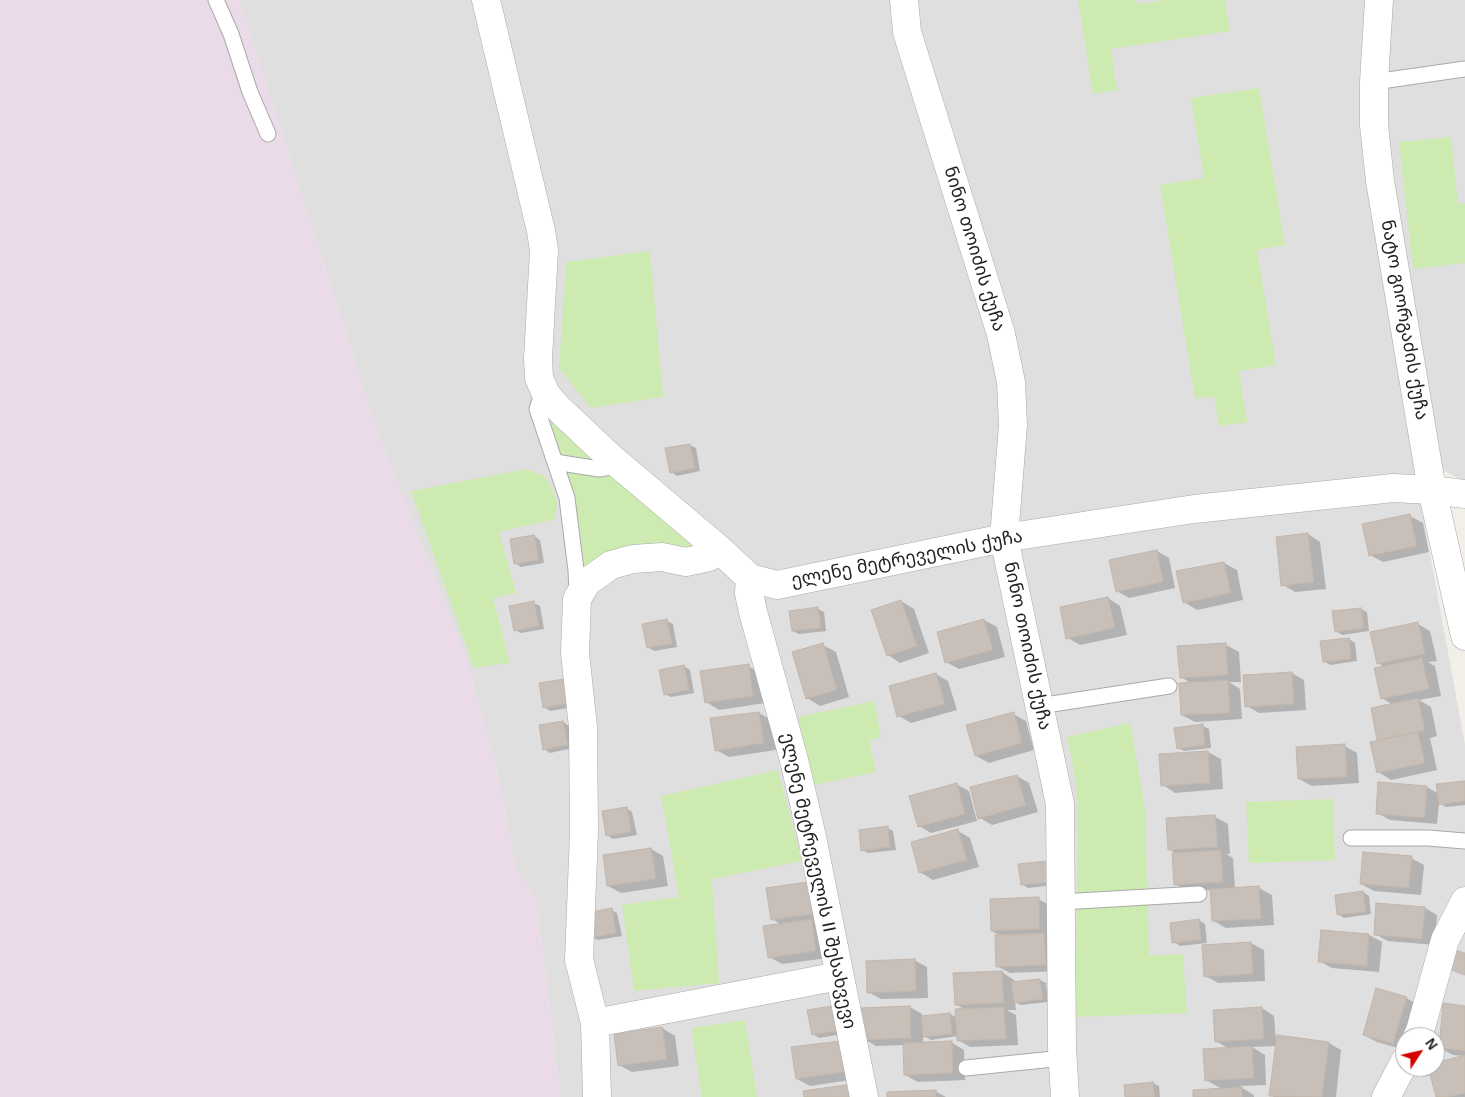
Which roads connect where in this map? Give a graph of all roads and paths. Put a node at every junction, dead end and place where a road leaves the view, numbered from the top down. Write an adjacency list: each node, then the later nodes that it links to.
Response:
1 (216, 0): 7 (lane)
2 (486, 0): 8 (street)
3 (904, 0): 13 (street, ნინო თოიძის ქუჩა)
4 (1379, 0): 6 (street, ნატო გიორგაძის ქუჩა)
5 (1465, 69): 6 (lane)
6 (1374, 82): 11 (street, ნატო გიორგაძის ქუჩა)
7 (268, 134)
8 (546, 394): 9 (lane); 10 (street, ელენე მეტრეველის ქუჩა)
9 (555, 462): 10 (lane); 16 (lane)
10 (617, 463): 14 (street, ელენე მეტრეველის ქუჩა)
11 (1432, 490): 12 (street, ელენე მეტრეველის ქუჩა); 13 (street, ელენე მეტრეველის ქუჩა); 17 (street, ნატო გიორგაძის ქუჩა)
12 (1465, 494)
13 (1004, 538): 15 (street, ელენე მეტრეველის ქუჩა); 19 (street, ნინო თოიძის ქუჩა)
14 (720, 550): 15 (street, ელენე მეტრეველის ქუჩა); 16 (street)
15 (750, 578): 25 (street, ელენე მეტრეველის II შესახვევი)
16 (577, 599): 26 (street)
17 (1465, 636)
18 (1169, 686): 19 (lane)
19 (1039, 706): 24 (street, ნინო თოიძის ქუჩა)
20 (1351, 838): 21 (lane)
21 (1465, 841)
22 (1199, 894): 24 (lane)
23 (1465, 901): 27 (street)
24 (1061, 902): 28 (street, ნინო თოიძის ქუჩა)
25 (839, 976): 26 (street); 32 (street, ელენე მეტრეველის II შესახვევი)
26 (596, 1023): 31 (street)
27 (1421, 1027)
28 (1063, 1058): 29 (lane); 33 (street, ნინო თოიძის ქუჩა)
29 (966, 1068)
30 (1397, 1077): 34 (street)
31 (597, 1097)
32 (864, 1097)
33 (1065, 1097)
34 (1386, 1097)

